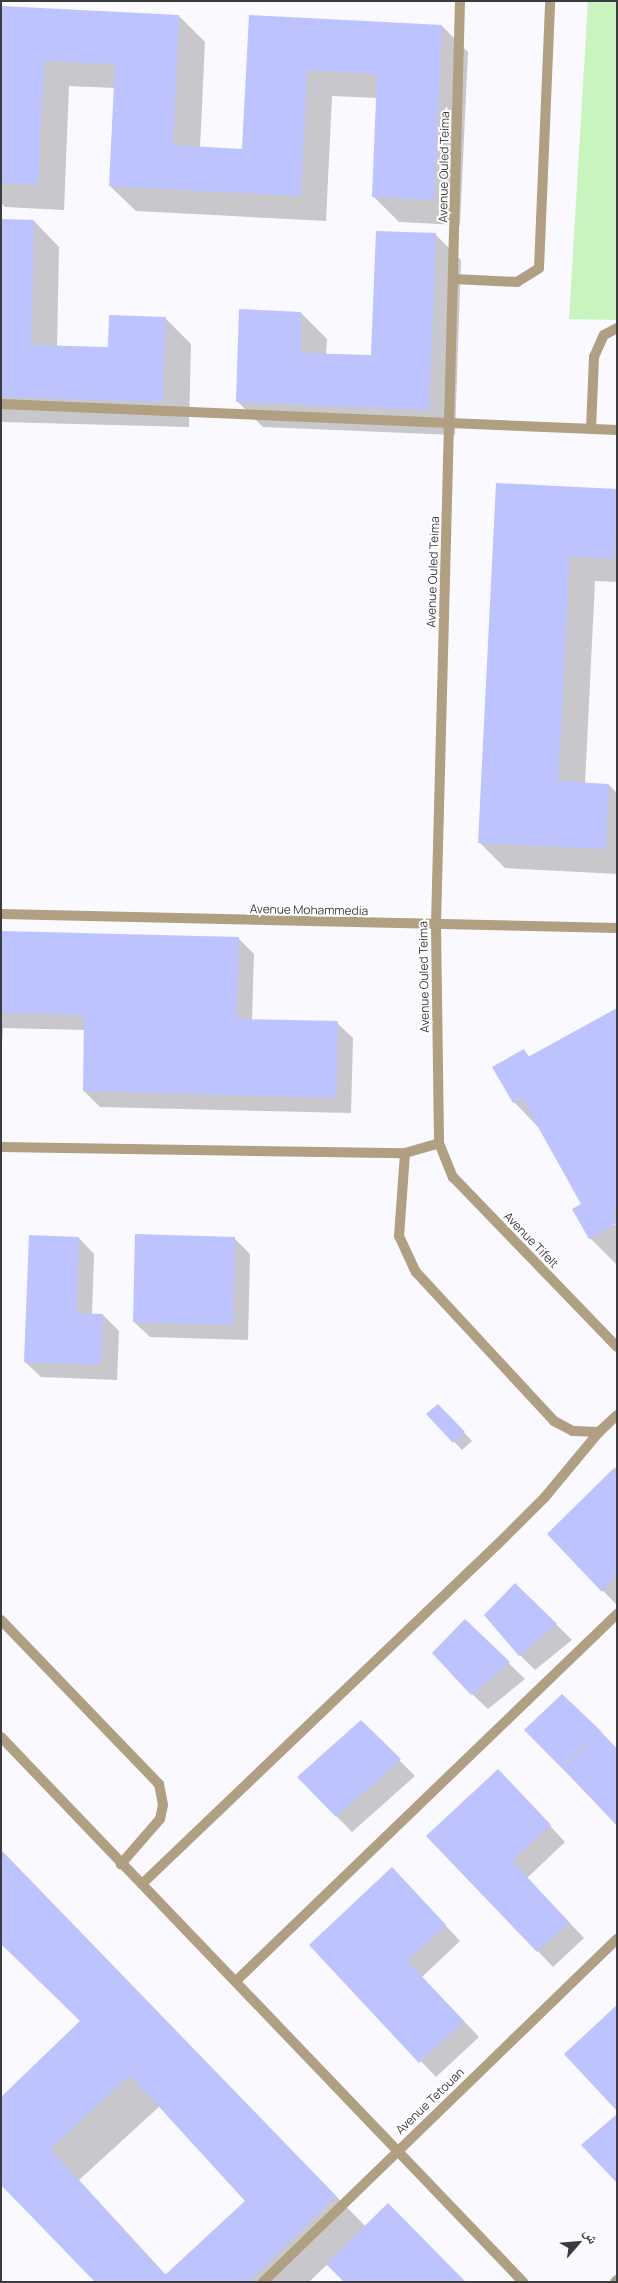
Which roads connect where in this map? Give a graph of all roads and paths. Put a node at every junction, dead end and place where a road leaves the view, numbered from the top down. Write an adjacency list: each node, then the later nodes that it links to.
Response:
1 (460, 1): 3 (street, Avenue Ouled Teima)
2 (550, 1): 3 (street)
3 (454, 279): 6 (street, Avenue Ouled Teima)
4 (617, 328): 7 (street)
5 (1, 404): 6 (street)
6 (450, 423): 7 (street); 10 (street, Avenue Ouled Teima)
7 (591, 429): 8 (street)
8 (617, 430)
9 (1, 914): 10 (street, Avenue Mohammedia)
10 (436, 925): 11 (street, Avenue Mohammedia); 12 (street, Avenue Ouled Teima)
11 (617, 928)
12 (439, 1143): 14 (street); 15 (street, Avenue Tifelt)
13 (1, 1147): 14 (street)
14 (405, 1153): 17 (street)
15 (617, 1347)
16 (617, 1415): 17 (street)
17 (598, 1432): 22 (street)
18 (617, 1614): 24 (street)
19 (1, 1620): 21 (street)
20 (1, 1737): 21 (street)
21 (121, 1864): 22 (street)
22 (142, 1884): 24 (street)
23 (617, 1939): 25 (street, Avenue Tetouan)
24 (237, 1980): 25 (street)
25 (397, 2150): 26 (street, Avenue Tetouan); 27 (street)
26 (263, 2282)
27 (523, 2282)

